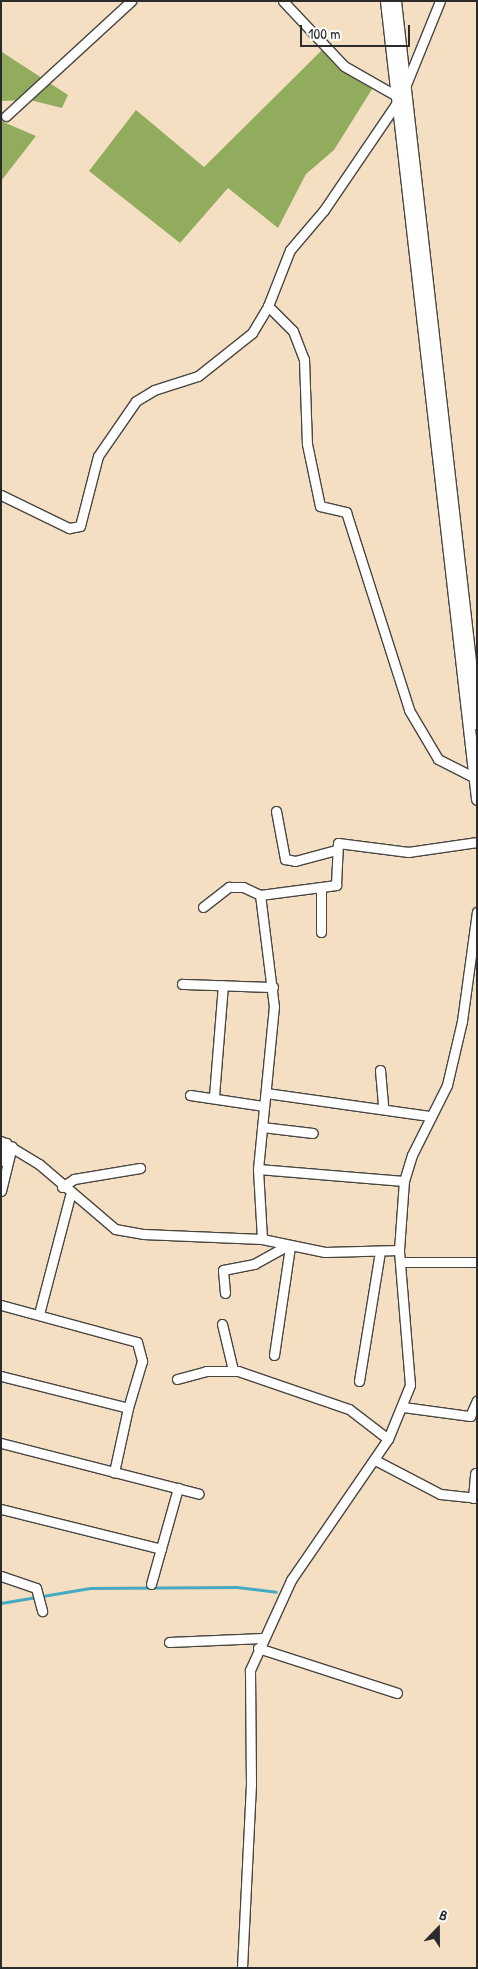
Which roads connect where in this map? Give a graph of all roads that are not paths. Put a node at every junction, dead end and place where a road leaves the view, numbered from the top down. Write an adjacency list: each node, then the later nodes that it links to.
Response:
1 (131, 1): 8 (street)
2 (283, 1): 7 (street)
3 (386, 1): 7 (main road)
4 (395, 1): 6 (main road)
5 (440, 1): 6 (street)
6 (406, 84): 7 (street); 11 (main road)
7 (400, 98): 9 (street); 12 (main road)
8 (6, 116)
9 (268, 306): 10 (street); 12 (street)
10 (1, 495)
11 (477, 723)
12 (476, 780): 13 (main road)
13 (477, 799)
14 (276, 810): 16 (street)
15 (477, 842): 16 (street)
16 (336, 850): 17 (street)
17 (321, 887): 18 (street); 21 (street)
18 (260, 895): 19 (street); 24 (street)
19 (203, 907)
20 (477, 912): 31 (street)
21 (321, 932)
22 (182, 984): 23 (street)
23 (223, 985): 24 (street); 28 (street)
24 (273, 987): 26 (street)
25 (380, 1070): 30 (street)
26 (266, 1093): 29 (street); 30 (street)
27 (190, 1095): 28 (street)
28 (214, 1096): 29 (street)
29 (264, 1106): 32 (street)
30 (383, 1108): 31 (street)
31 (429, 1116): 38 (street)
32 (262, 1127): 33 (street); 37 (street)
33 (313, 1133)
34 (6, 1144): 35 (street); 39 (street); 40 (street)
35 (1, 1161)
36 (140, 1168): 39 (street)
37 (258, 1169): 38 (street); 42 (street)
38 (404, 1182): 44 (street)
39 (62, 1187): 41 (street)
40 (1, 1191)
41 (70, 1196): 42 (street); 50 (street)
42 (262, 1240): 43 (street)
43 (288, 1247): 45 (street); 48 (street); 52 (street)
44 (399, 1250): 45 (street); 46 (street)
45 (380, 1252): 56 (street)
46 (400, 1262): 47 (street); 58 (street)
47 (477, 1262)
48 (225, 1293)
49 (1, 1305): 50 (street)
50 (39, 1314): 59 (street)
51 (222, 1324): 53 (street)
52 (274, 1355)
53 (233, 1370): 55 (street); 60 (street)
54 (1, 1376): 59 (street)
55 (177, 1379)
56 (359, 1381)
57 (477, 1400): 58 (street)
58 (403, 1407): 60 (street)
59 (128, 1408): 63 (street)
60 (388, 1439): 62 (street)
61 (1, 1443): 63 (street)
62 (375, 1460): 67 (street); 73 (street)
63 (114, 1472): 65 (street)
64 (476, 1473): 67 (street)
65 (178, 1488): 66 (street); 69 (street)
66 (198, 1494)
67 (475, 1498)
68 (1, 1509): 69 (street)
69 (161, 1549): 71 (street)
70 (1, 1576): 72 (street)
71 (151, 1584)
72 (42, 1611)
73 (263, 1638): 74 (street); 75 (street)
74 (169, 1642)
75 (258, 1648): 76 (street); 77 (street)
76 (397, 1693)
77 (242, 1968)

